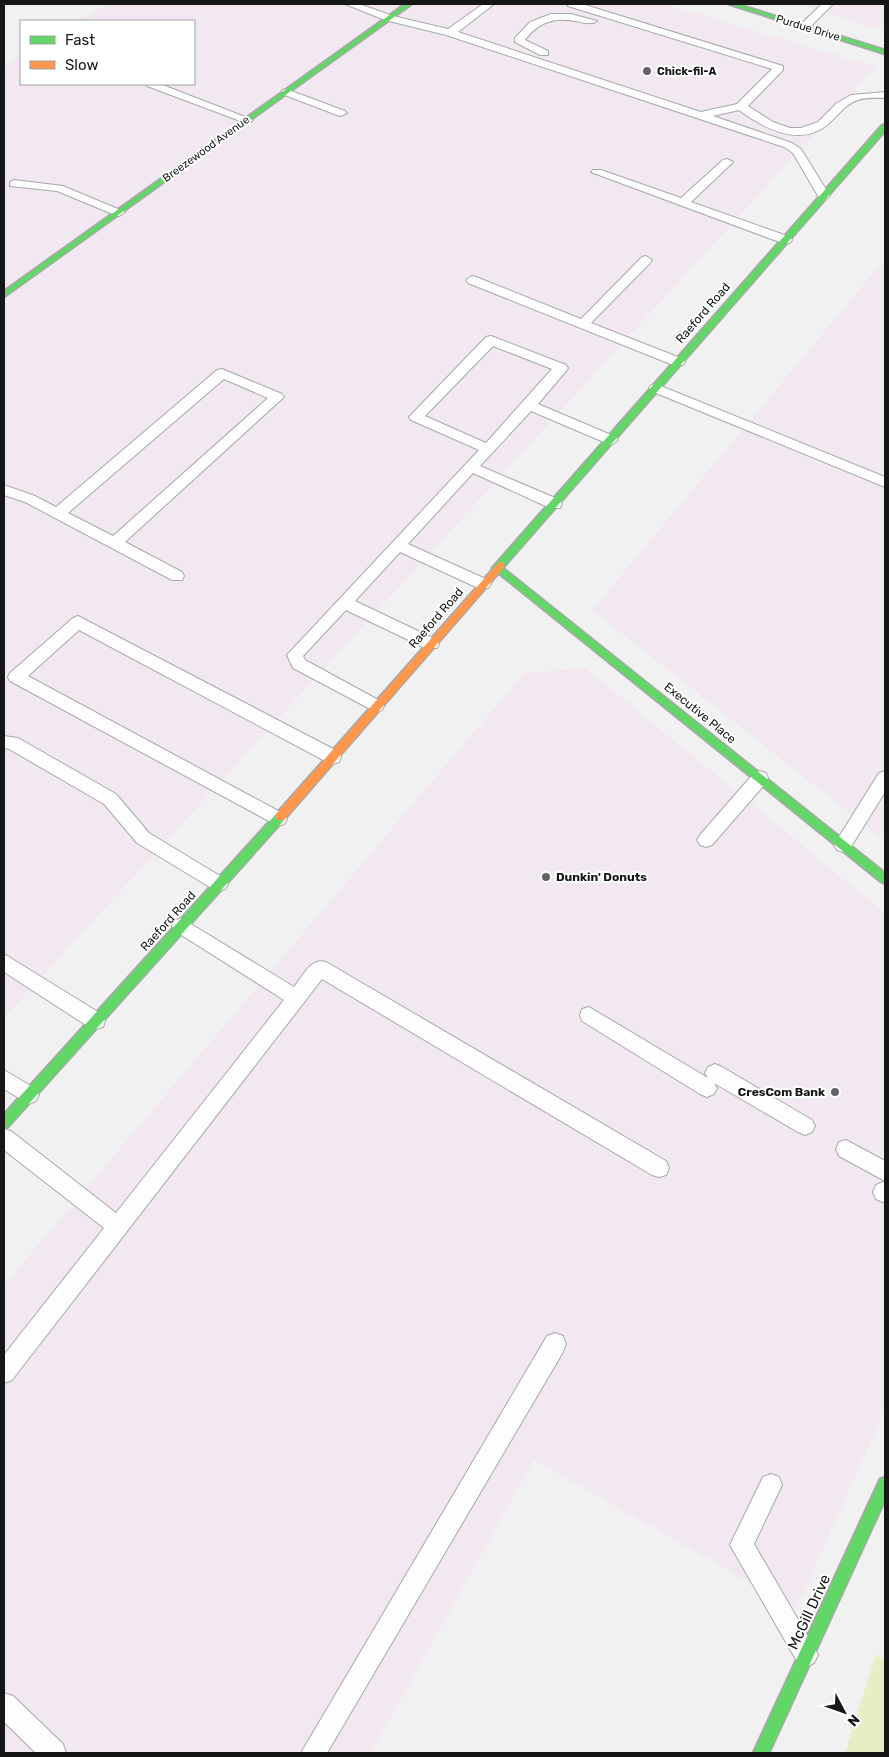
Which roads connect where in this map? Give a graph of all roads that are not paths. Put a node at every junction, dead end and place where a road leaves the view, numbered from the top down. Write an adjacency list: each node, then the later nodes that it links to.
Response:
1 (350, 4): 7 (lane)
2 (409, 4): 7 (street, Breezewood Avenue)
3 (489, 4): 10 (lane)
4 (572, 4): 13 (lane)
5 (731, 4): 9 (street, Purdue Drive)
6 (828, 4): 9 (lane)
7 (389, 18): 10 (lane); 15 (street, Breezewood Avenue)
8 (597, 23): 18 (lane)
9 (804, 27): 12 (street, Purdue Drive)
10 (450, 33): 18 (lane)
11 (646, 38): 13 (lane)
12 (885, 52)
13 (771, 77): 17 (lane)
14 (154, 85): 21 (lane)
15 (286, 92): 19 (lane); 21 (street, Breezewood Avenue)
16 (885, 95): 17 (lane)
17 (741, 106): 20 (lane)
18 (686, 112): 20 (lane)
19 (340, 113)
20 (700, 116): 26 (lane)
21 (247, 120): 28 (street, Breezewood Avenue)
22 (885, 127): 26 (street, Raeford Road)
23 (727, 162): 27 (lane)
24 (598, 172): 27 (lane)
25 (14, 184): 28 (lane)
26 (824, 196): 29 (street, Raeford Road)
27 (683, 203): 29 (lane)
28 (118, 212): 32 (street, Breezewood Avenue)
29 (786, 240): 34 (street, Raeford Road)
30 (646, 260): 33 (lane)
31 (472, 280): 33 (lane)
32 (4, 295)
33 (583, 324): 34 (lane)
34 (678, 362): 35 (street, Raeford Road)
35 (656, 388): 37 (street, Raeford Road); 40 (lane)
36 (529, 405): 37 (lane); 38 (lane); 38 (lane)
37 (611, 440): 42 (street, Raeford Road)
38 (488, 449): 39 (lane)
39 (471, 466): 42 (lane); 45 (lane)
40 (885, 482)
41 (4, 490): 43 (lane)
42 (555, 504): 46 (street, Raeford Road)
43 (58, 513): 44 (lane); 44 (lane)
44 (114, 543): 47 (lane)
45 (398, 545): 48 (lane); 49 (lane)
46 (497, 568): 48 (street, Raeford Road); 54 (street, Executive Place)
47 (177, 576)
48 (483, 584): 50 (street, Raeford Road)
49 (345, 603): 50 (lane); 51 (lane)
50 (431, 644): 51 (street, Raeford Road)
51 (376, 706): 53 (street, Raeford Road)
52 (4, 742): 60 (lane)
53 (332, 757): 56 (street, Raeford Road); 56 (lane)
54 (760, 778): 57 (lane); 58 (street, Executive Place)
55 (885, 778): 58 (lane)
56 (278, 819): 60 (street, Raeford Road)
57 (706, 840)
58 (843, 845): 59 (street, Executive Place)
59 (885, 879)
60 (219, 884): 61 (street, Raeford Road)
61 (181, 926): 63 (lane); 65 (street, Raeford Road)
62 (4, 962): 65 (lane)
63 (296, 998): 72 (lane); 74 (lane)
64 (589, 1015): 69 (lane)
65 (96, 1021): 67 (street, Raeford Road)
66 (4, 1079): 67 (lane)
67 (28, 1096): 68 (street, Raeford Road)
68 (4, 1123)
69 (805, 1126)
70 (4, 1138): 74 (lane)
71 (846, 1149): 73 (lane)
72 (659, 1168)
73 (885, 1186)
74 (118, 1227): 76 (lane)
75 (554, 1344): 82 (lane)
76 (4, 1372)
77 (885, 1484): 79 (street, McGill Drive)
78 (771, 1485): 79 (lane)
79 (806, 1655): 83 (street, McGill Drive)
80 (4, 1705): 81 (lane)
81 (54, 1753)
82 (313, 1753)
83 (761, 1753)

